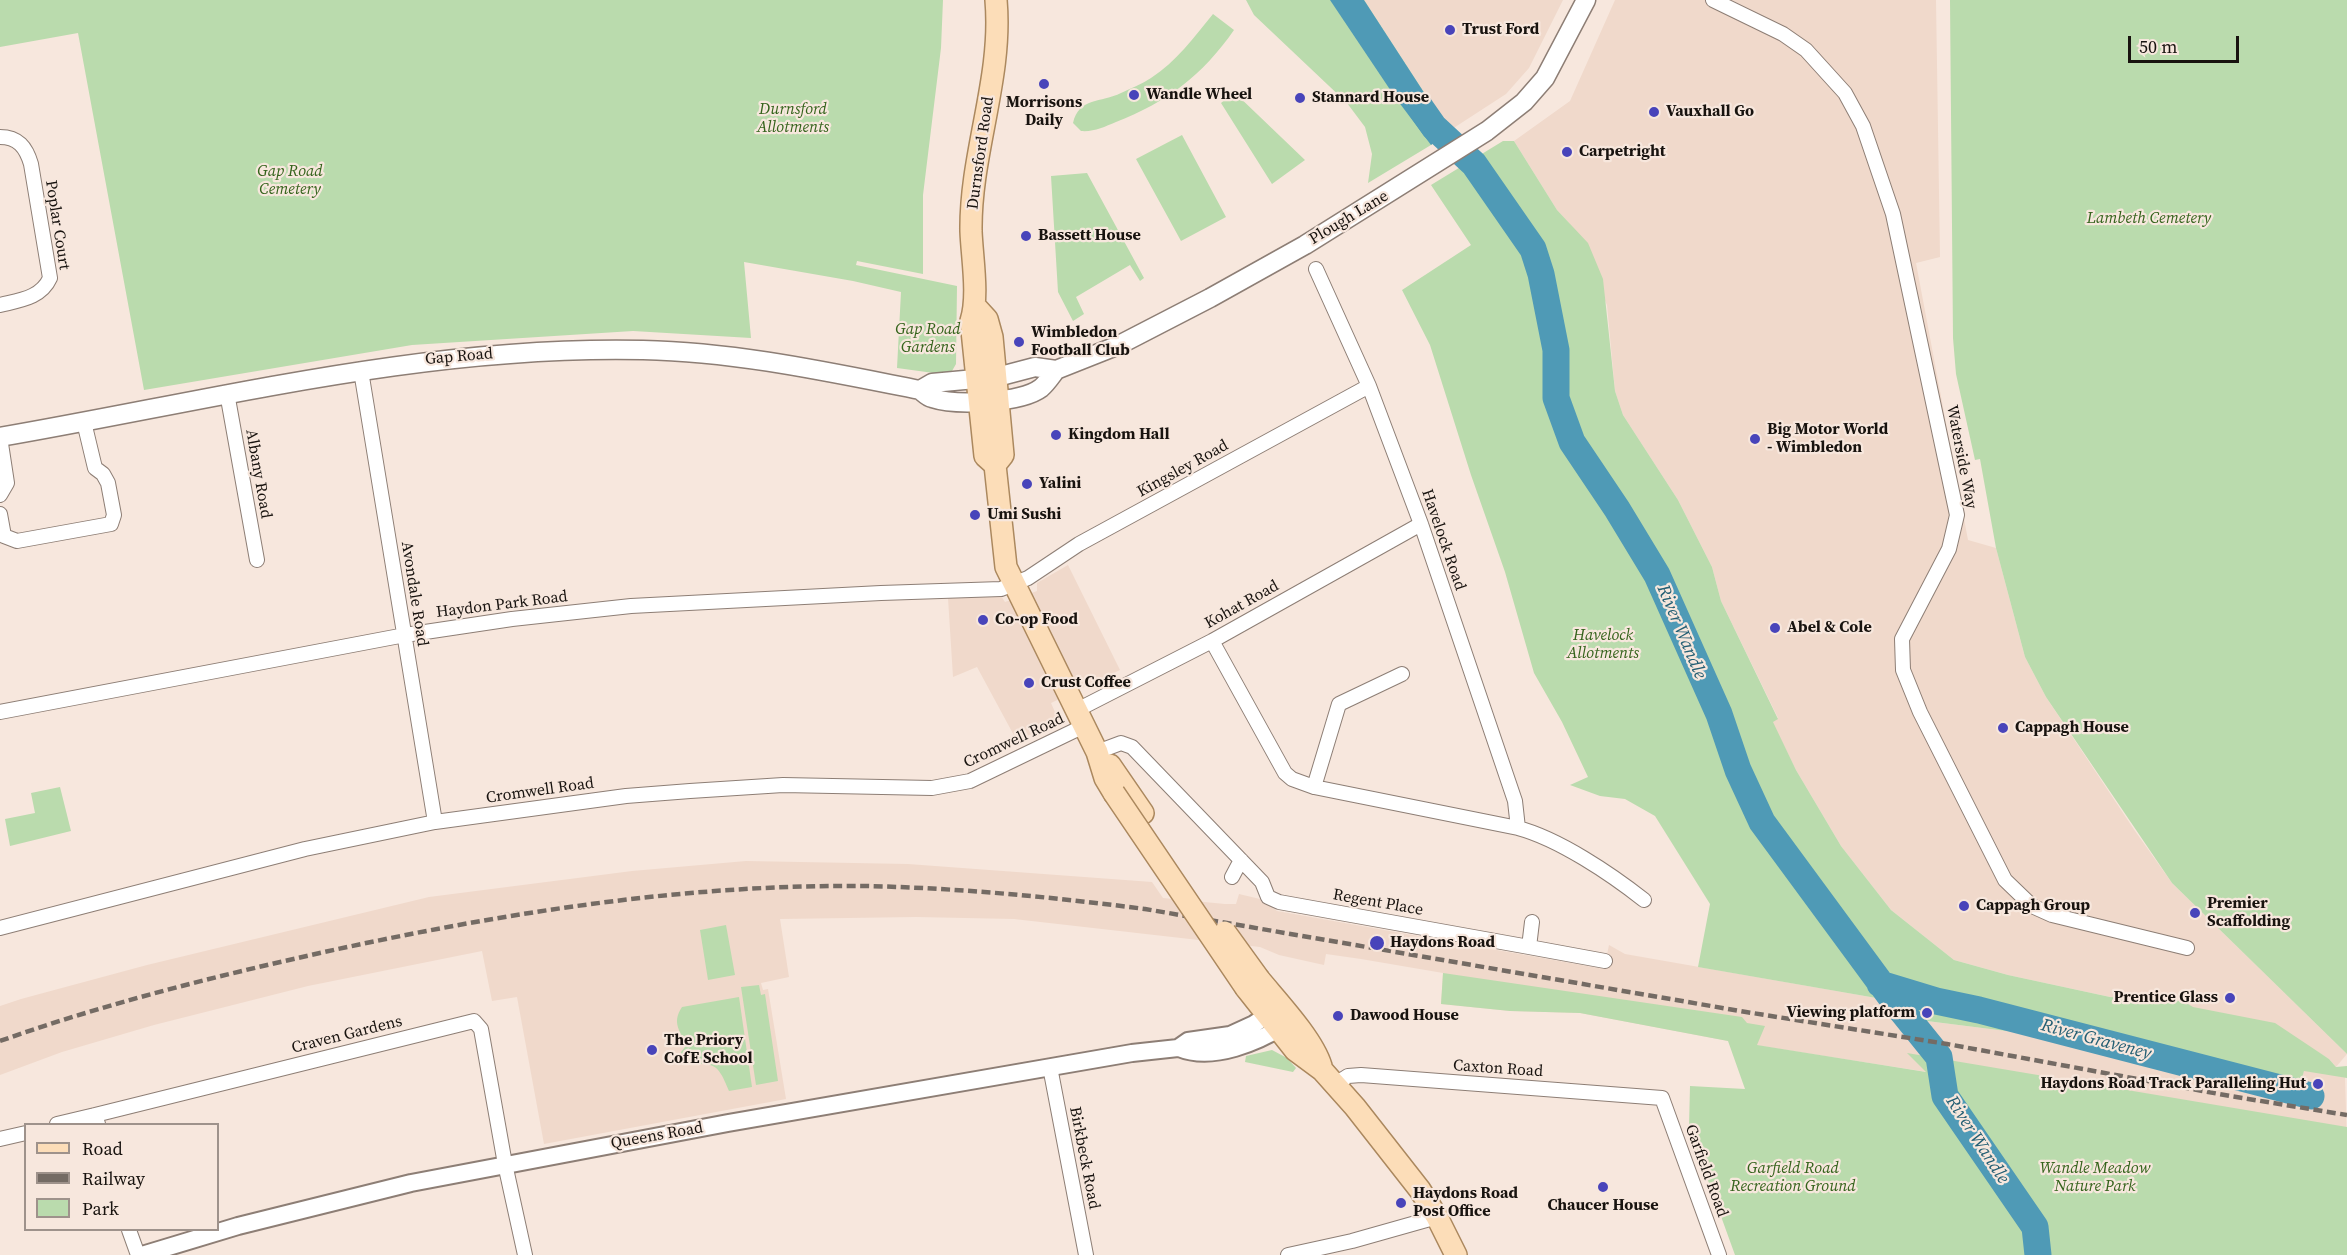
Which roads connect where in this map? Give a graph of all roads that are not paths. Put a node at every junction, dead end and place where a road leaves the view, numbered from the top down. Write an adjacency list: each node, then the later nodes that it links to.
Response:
1 (996, 0): 7 (main road, Durnsford Road)
2 (1586, 0): 8 (main road, Plough Lane)
3 (1713, 0): 38 (street, Waterside Way)
4 (0, 136): 6 (street, Poplar Court)
5 (1316, 269): 12 (street, Havelock Road)
6 (0, 305)
7 (976, 307): 10 (main road, Durnsford Road); 11 (main road, Durnsford Road)
8 (1056, 370): 10 (main road, Plough Lane); 15 (main road, Plough Lane)
9 (361, 371): 13 (main road, Gap Road); 14 (main road, Gap Road); 23 (street, Avondale Road)
10 (997, 377): 11 (main road, Plough Lane); 15 (main road, Durnsford Road)
11 (976, 379): 13 (main road, Gap Road); 15 (main road, Durnsford Road)
12 (1370, 386): 20 (street, Havelock Road); 22 (street, Kingsley Road)
13 (920, 390): 15 (main road, Gap Road)
14 (227, 393): 16 (main road, Gap Road); 21 (street, Albany Road)
15 (989, 402): 22 (main road)
16 (84, 422): 17 (main road, Gap Road); 19 (street)
17 (0, 436): 18 (street)
18 (0, 495)
19 (0, 514)
20 (1421, 524): 24 (street, Kohat Road); 31 (street, Havelock Road)
21 (257, 560)
22 (1014, 584): 23 (street, Haydon Park Road); 27 (main road)
23 (405, 635): 26 (street, Haydon Park Road); 30 (street, Avondale Road)
24 (1212, 641): 27 (street, Kohat Road); 29 (street)
25 (1402, 674): 29 (street)
26 (0, 711)
27 (1080, 718): 28 (main road); 30 (street, Cromwell Road)
28 (1097, 752): 32 (street, Regent Place); 40 (main road, bridge)
29 (1314, 787): 31 (street)
30 (435, 822): 36 (street, Cromwell Road)
31 (1518, 828): 34 (street)
32 (1240, 860): 33 (street); 37 (street, Regent Place)
33 (1232, 877)
34 (1644, 900)
35 (1532, 922): 37 (street)
36 (0, 928)
37 (1529, 947): 39 (street, Regent Place)
38 (2187, 948)
39 (1605, 961)
40 (1280, 1018): 41 (street, Queens Road); 42 (main road)
41 (1050, 1067): 48 (street, Queens Road); 53 (street, Birkbeck Road)
42 (1328, 1077): 43 (street, Caxton Road); 49 (main road)
43 (1662, 1098): 56 (street, Garfield Road)
44 (96, 1120): 45 (street); 48 (street, Craven Gardens)
45 (73, 1123)
46 (24, 1133): 47 (street)
47 (0, 1139)
48 (505, 1164): 51 (street, Queens Road); 52 (street)
49 (1437, 1217): 54 (street); 55 (main road)
50 (129, 1231): 51 (street)
51 (140, 1255)
52 (525, 1255)
53 (1086, 1255)
54 (1288, 1255)
55 (1456, 1255)
56 (1719, 1255)

